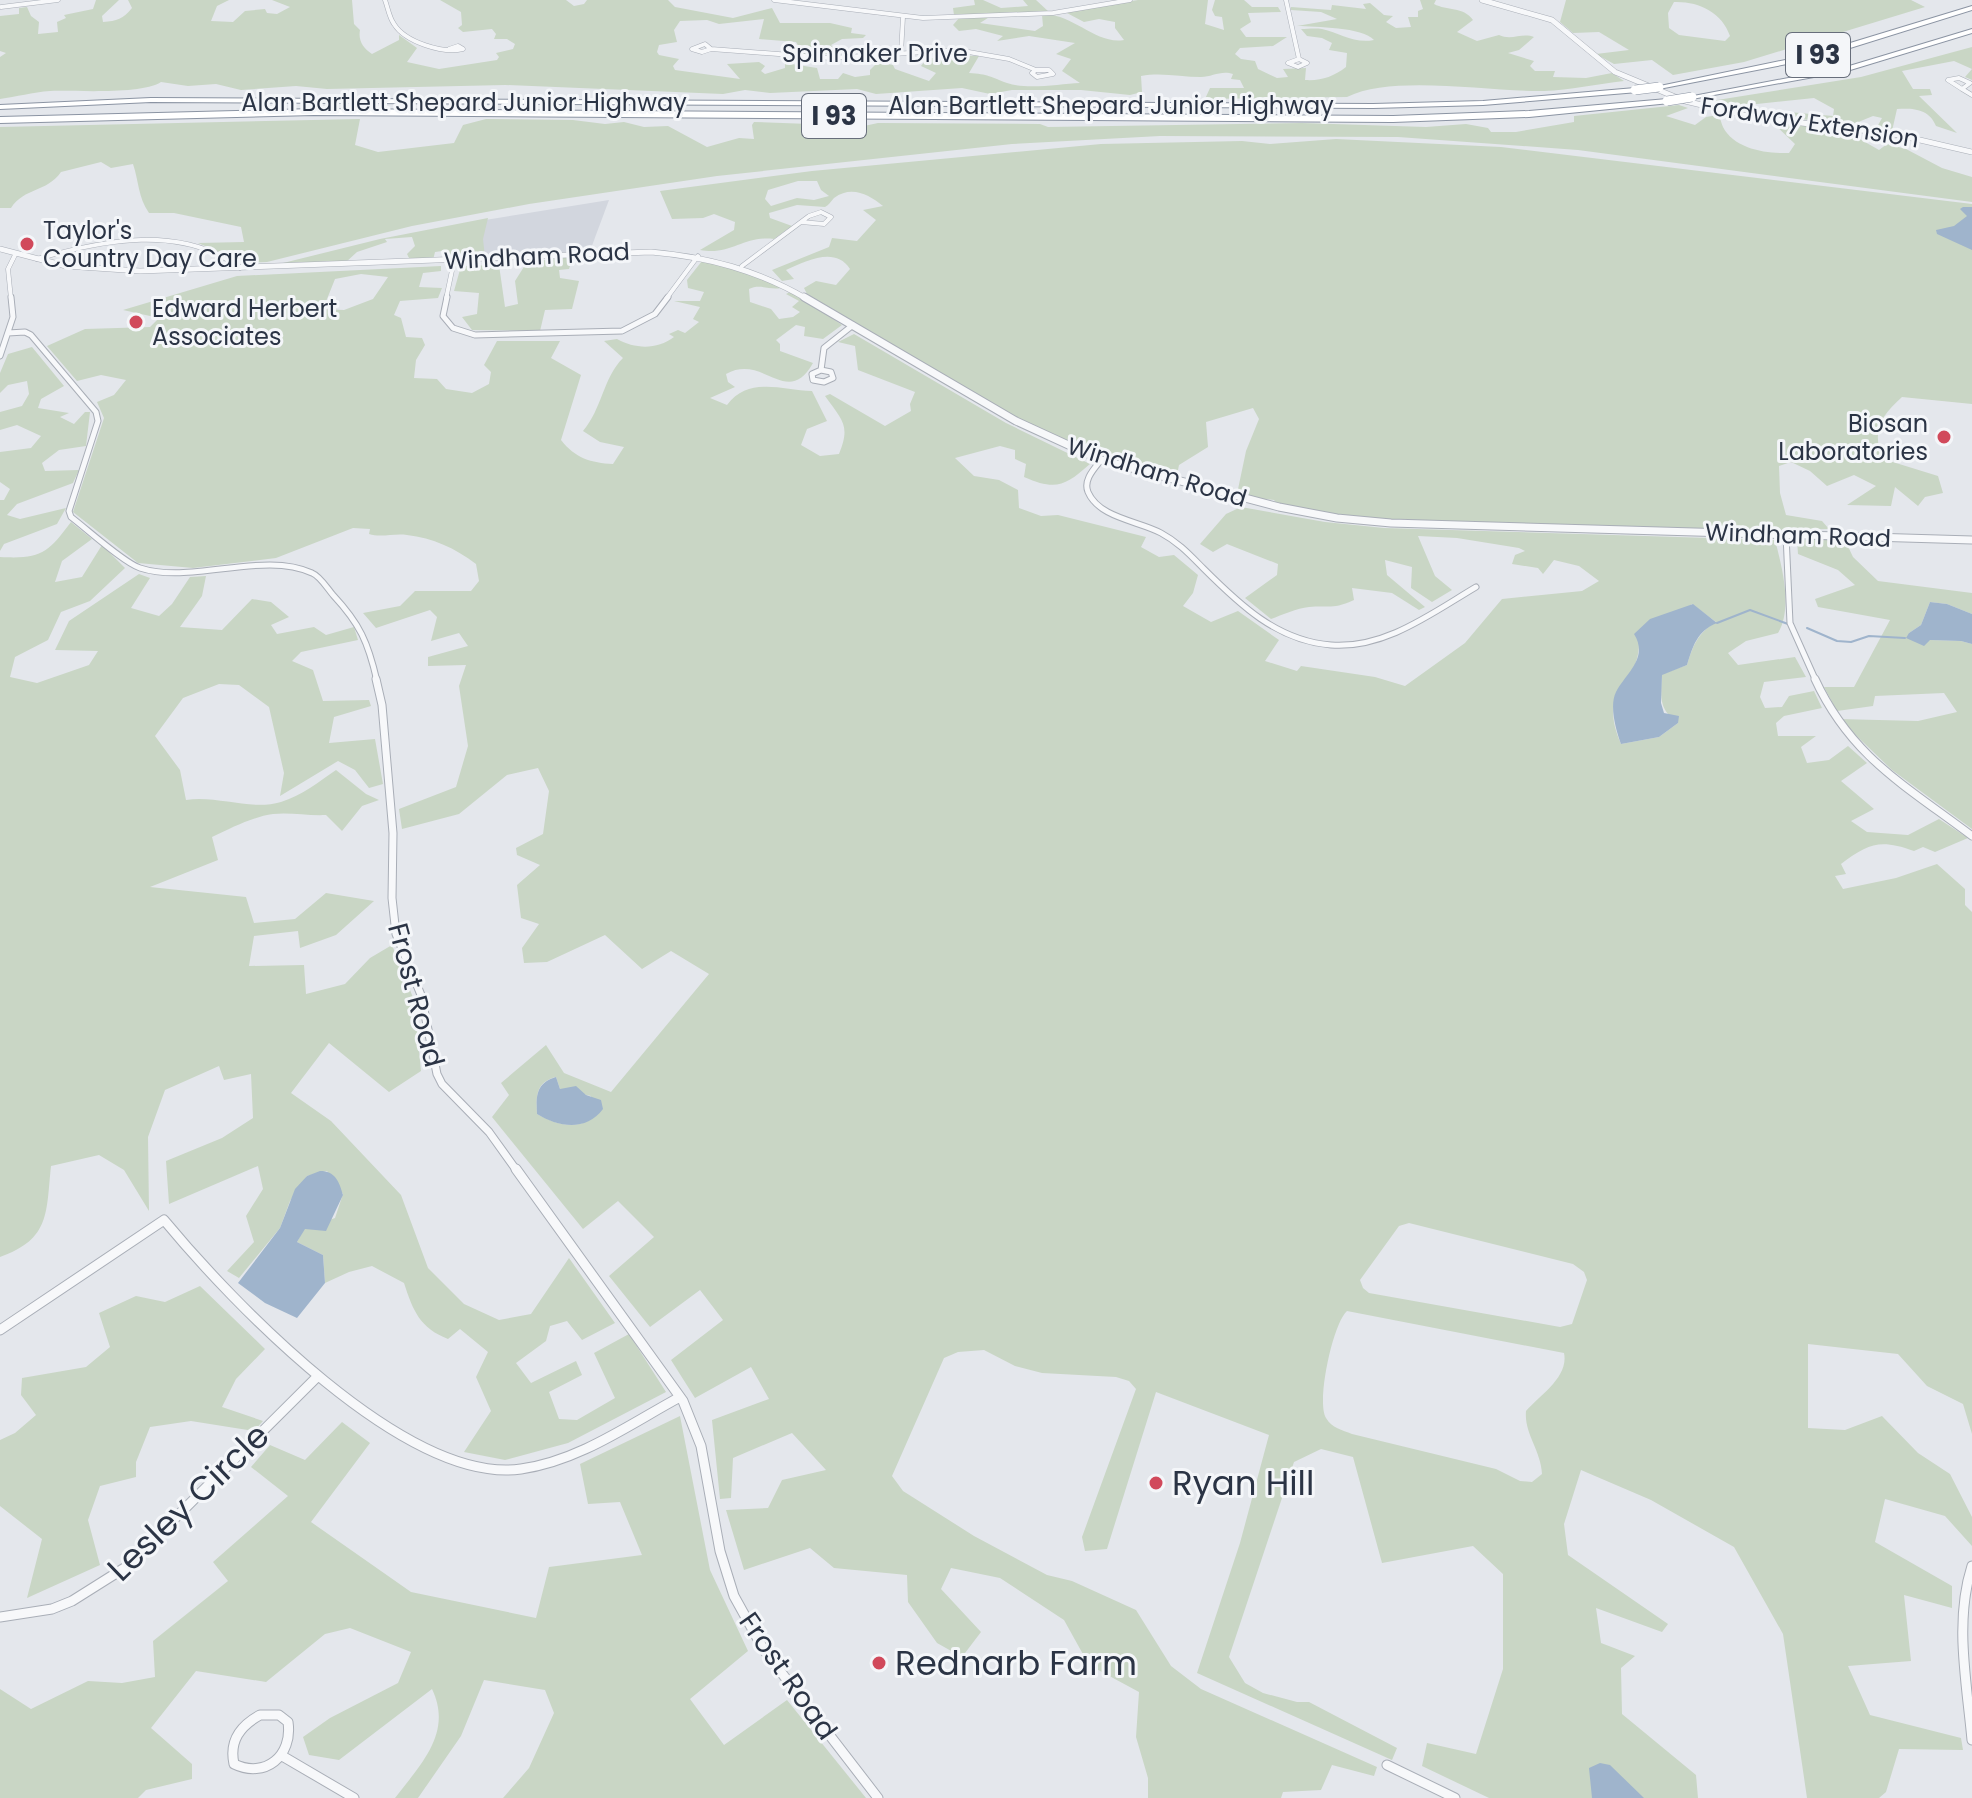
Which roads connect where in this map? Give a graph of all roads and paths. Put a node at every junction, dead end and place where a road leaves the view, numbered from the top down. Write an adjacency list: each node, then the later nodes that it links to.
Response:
1 (10, 0): 9 (street)
2 (58, 0): 9 (street)
3 (385, 0): 13 (street)
4 (774, 0): 11 (street)
5 (1130, 0): 8 (street)
6 (1286, 0): 16 (street)
7 (1482, 0): 22 (street, Fordway Extension)
8 (1122, 1): 11 (street)
9 (0, 7)
10 (1972, 8): 20 (highway, Alan Bartlett Shepard Junior Highway / I 93, bridge)
11 (903, 17): 15 (street)
12 (1972, 31): 21 (highway, Alan Bartlett Shepard Junior Highway / I 93, bridge)
13 (449, 49)
14 (711, 49): 15 (street, Spinnaker Drive)
15 (901, 53): 17 (street, Spinnaker Drive)
16 (1299, 59)
17 (1036, 70)
18 (1961, 89): 18 (street); 19 (street)
19 (1972, 95)
20 (0, 107)
21 (0, 120)
22 (1972, 152)
23 (801, 222): 23 (street); 29 (street)
24 (0, 249): 25 (street, Windham Road)
25 (15, 255): 27 (street, Windham Road); 32 (street)
26 (698, 256): 28 (street, Windham Road); 28 (street); 29 (street, Windham Road)
27 (37, 259): 30 (street, Windham Road); 30 (street)
28 (454, 261): 30 (street, Windham Road)
29 (742, 266): 31 (street, Windham Road)
30 (240, 268)
31 (853, 325): 34 (street); 35 (street, Windham Road)
32 (8, 333): 33 (street); 42 (street, Frost Road)
33 (0, 356)
34 (821, 370)
35 (1101, 460): 36 (street, Windham Road); 38 (street)
36 (1786, 535): 37 (street, Windham Road); 39 (street)
37 (1972, 540)
38 (1476, 587)
39 (1972, 836)
40 (0, 1330): 41 (street)
41 (317, 1377): 42 (street); 44 (street, Lesley Circle)
42 (680, 1397): 49 (street, Frost Road)
43 (1972, 1566): 45 (street)
44 (0, 1617)
45 (1972, 1740)
46 (284, 1757): 46 (street); 48 (street)
47 (1387, 1765): 50 (street)
48 (354, 1798)
49 (878, 1798)
50 (1455, 1798)

